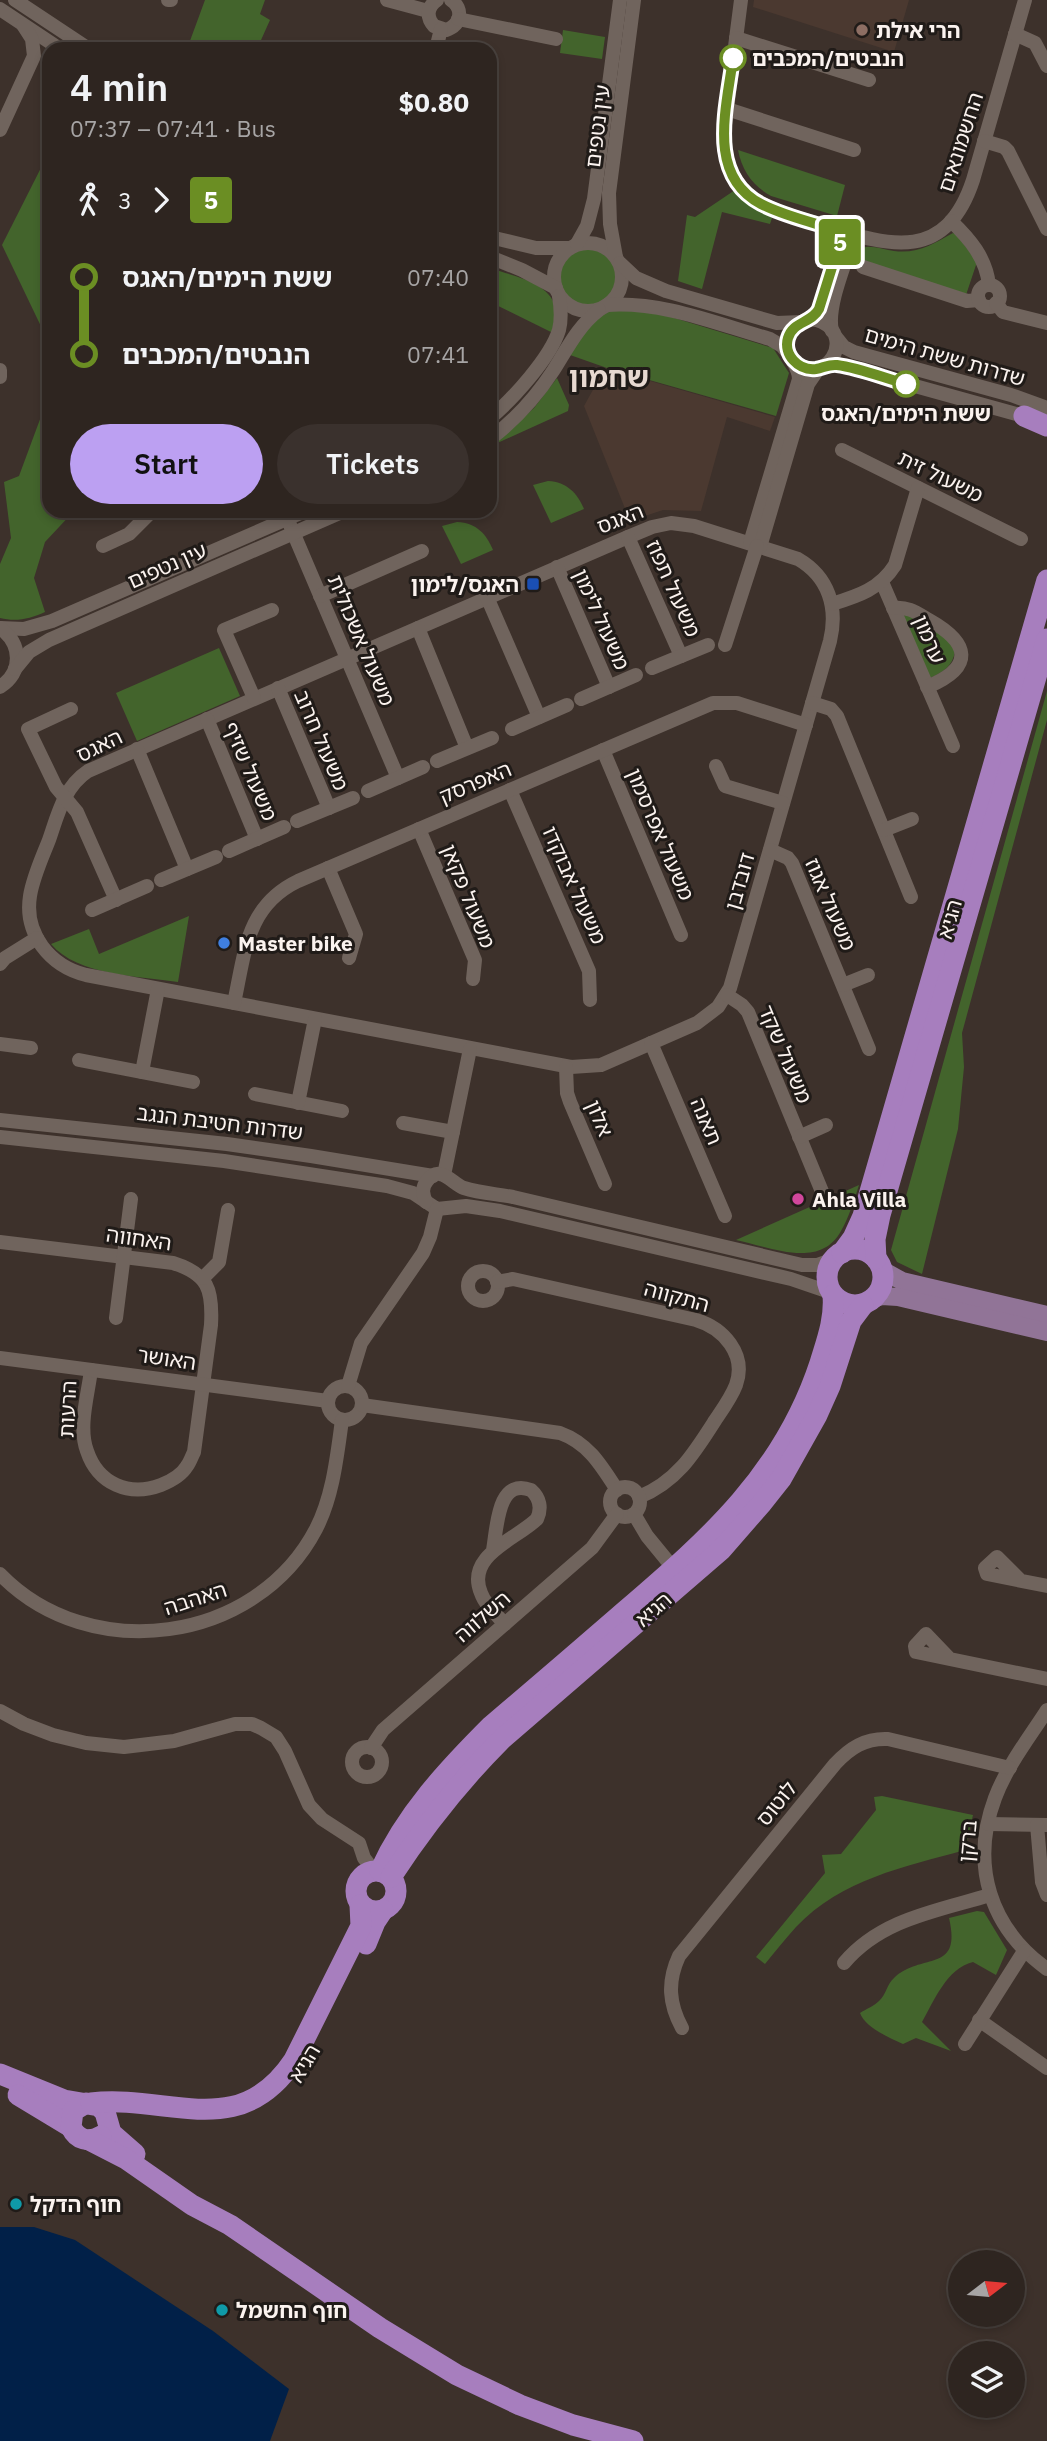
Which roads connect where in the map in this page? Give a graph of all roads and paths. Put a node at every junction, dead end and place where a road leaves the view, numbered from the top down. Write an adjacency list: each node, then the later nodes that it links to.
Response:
1 (15, 0): 17 (street)
2 (387, 0): 8 (street)
3 (450, 0): 10 (street)
4 (620, 0): 31 (street, עין נטפים)
5 (634, 0): 33 (street, עין נטפים)
6 (741, 0): 14 (street, החשמונאים)
7 (1025, 0): 13 (street, החשמונאים)
8 (433, 5): 12 (street)
9 (0, 9): 11 (street)
10 (458, 19): 12 (street); 15 (street)
11 (23, 25): 16 (street); 20 (street)
12 (441, 29): 18 (street)
13 (1015, 33): 21 (street); 25 (street, החשמונאים)
14 (736, 38): 22 (street); 23 (street, החשמונאים)
15 (556, 39)
16 (49, 42)
17 (78, 42)
18 (438, 42)
19 (42, 60): 20 (street)
20 (31, 65): 24 (street)
21 (1047, 66)
22 (869, 80)
23 (726, 108): 26 (street); 29 (street, החשמונאים)
24 (0, 128)
25 (984, 141): 27 (street, החשמונאים); 28 (street)
26 (854, 150)
27 (951, 221): 29 (street, החשמונאים); 35 (street)
28 (1047, 229)
29 (848, 234): 40 (street); 42 (street)
30 (497, 239): 31 (street)
31 (572, 246): 33 (street); 36 (street)
32 (497, 260): 36 (street)
33 (617, 260): 39 (street); 40 (street)
34 (863, 267): 37 (street)
35 (989, 285): 37 (street); 38 (street)
36 (557, 292): 39 (street); 48 (street)
37 (979, 300): 38 (street)
38 (996, 303): 41 (street)
39 (605, 307): 43 (street); 51 (street)
40 (805, 321): 42 (street); 43 (street)
41 (1047, 323)
42 (834, 334): 44 (street); 47 (street, שדרות ששת הימים)
43 (792, 358): 44 (street); 61 (street)
44 (821, 368): 49 (street, שדרות ששת הימים); 61 (street)
45 (0, 370): 46 (street)
46 (0, 377)
47 (1047, 408)
48 (497, 411)
49 (1024, 416): 50 (highway)
50 (1047, 424)
51 (497, 433)
52 (842, 450): 53 (street, משעול זית)
53 (918, 488): 60 (street, משעול זית); 66 (street)
54 (145, 518): 62 (street)
55 (279, 518): 72 (street, עין נטפים)
56 (287, 518): 58 (street, משעול אשכולית)
57 (328, 518): 58 (street, עין נטפים)
58 (293, 533): 67 (street, משעול אשכולית); 80 (street, עין נטפים)
59 (628, 537): 61 (street, האגס); 64 (street, האגס); 77 (street, משעול תפוז)
60 (1021, 539)
61 (756, 545): 69 (street, דובדבן); 76 (street)
62 (103, 546)
63 (422, 551): 67 (street)
64 (557, 567): 68 (street, האגס); 83 (street, משעול לימון)
65 (1047, 580): 155 (highway, הגיא)
66 (882, 582): 69 (street); 70 (street, ערמון)
67 (320, 596): 78 (street, משעול אשכולית)
68 (487, 597): 73 (street, האגס); 89 (street)
69 (832, 604): 87 (street, דובדבן)
70 (893, 608): 84 (street, ערמון); 84 (street, ערמון)
71 (272, 610): 86 (street)
72 (0, 628): 80 (street)
73 (418, 628): 78 (street, האגס); 95 (street)
74 (1047, 639): 157 (highway, הגיא)
75 (708, 645): 77 (street, משעול תפוז)
76 (725, 645)
77 (681, 656): 79 (street, משעול תפוז)
78 (347, 658): 85 (street, האגס); 99 (street, משעול אשכולית)
79 (652, 668)
80 (15, 669): 82 (street, עין נטפים)
81 (636, 676): 83 (street, משעול לימון)
82 (0, 687)
83 (609, 687): 89 (street, משעול לימון)
84 (927, 687): 94 (street, ערמון)
85 (278, 688): 86 (street, האגס); 105 (street, משעול חרוב)
86 (254, 698): 90 (street, האגס)
87 (812, 703): 91 (street, דובדבן); 109 (street)
88 (71, 709): 103 (street)
89 (539, 717): 92 (street, משעול לימון)
90 (206, 719): 96 (street, האגס); 110 (street, משעול שזיף)
91 (806, 725): 97 (street, האפרסק); 104 (street, דובדבן)
92 (512, 729)
93 (492, 738): 95 (street)
94 (953, 746)
95 (467, 748): 99 (street)
96 (137, 749): 103 (street, האגס); 113 (street)
97 (603, 750): 100 (street, האפרסק); 117 (street, משעול אפרסמון)
98 (716, 766): 104 (street)
99 (398, 778): 101 (street)
100 (510, 790): 108 (street, האפרסק); 126 (street, משעול אבוקדו)
101 (368, 791)
102 (353, 797): 105 (street, משעול חרוב)
103 (65, 798): 115 (street); 118 (street, האגס)
104 (783, 803): 111 (street, דובדבן)
105 (329, 808): 107 (street, משעול חרוב)
106 (912, 819): 109 (street)
107 (291, 824): 110 (street, משעול שזיף)
108 (419, 829): 112 (street, האפרסק); 122 (street, משעול פקאן)
109 (884, 830): 114 (street)
110 (257, 839): 113 (street, משעול שזיף)
111 (770, 850): 123 (street, משעול אגוז); 125 (street, דובדבן)
112 (328, 868): 119 (street); 127 (street, האפרסק)
113 (187, 869): 115 (street, משעול שזיף)
114 (911, 897)
115 (116, 900): 116 (street, משעול שזיף)
116 (92, 910)
117 (681, 935)
118 (37, 938): 120 (street); 124 (street)
119 (349, 958)
120 (0, 964)
121 (868, 975): 123 (street, משעול אגוז)
122 (473, 979)
123 (843, 985): 133 (street, משעול אגוז)
124 (158, 989): 127 (street); 136 (street)
125 (727, 995): 130 (street, דובדבן); 145 (street, משעול שקד)
126 (590, 1000)
127 (234, 1003): 128 (street)
128 (315, 1019): 132 (street); 139 (street)
129 (0, 1044): 131 (street)
130 (651, 1044): 135 (street, דובדבן); 153 (street, תאנה)
131 (31, 1048)
132 (470, 1049): 135 (street, דובדבן); 144 (street)
133 (869, 1049)
134 (79, 1060): 136 (street)
135 (566, 1067): 148 (street, אלון)
136 (142, 1073): 137 (street)
137 (193, 1082)
138 (255, 1094): 139 (street)
139 (298, 1103): 140 (street)
140 (342, 1111)
141 (0, 1120): 147 (street, שדרות חטיבת הנגב)
142 (403, 1123): 144 (street)
143 (826, 1125): 145 (street, משעול שקד)
144 (453, 1132): 147 (street)
145 (799, 1136): 149 (street, משעול שקד)
146 (0, 1137): 151 (street, שדרות חטיבת הנגב)
147 (444, 1178): 151 (street); 151 (street); 155 (street, שדרות חטיבת הנגב)
148 (605, 1184)
149 (823, 1194)
150 (131, 1199): 156 (street)
151 (437, 1206): 161 (street, שדרות חטיבת הנגב); 170 (street)
152 (228, 1210): 158 (street)
153 (725, 1216)
154 (0, 1242): 156 (street, האחווה)
155 (838, 1256): 157 (highway); 161 (highway)
156 (123, 1257): 158 (street, האחווה); 165 (street)
157 (879, 1264): 160 (main road); 162 (highway)
158 (203, 1278): 169 (street)
159 (497, 1282): 175 (street, התקווה)
160 (910, 1291): 162 (main road); 163 (main road)
161 (833, 1294): 162 (highway); 179 (highway, הגיא)
162 (868, 1302): 193 (highway, הגיא)
163 (968, 1305): 164 (main road); 166 (main road)
164 (1047, 1315)
165 (116, 1318)
166 (1047, 1332)
167 (0, 1358): 168 (street, האושר)
168 (91, 1370): 169 (street, האושר); 169 (street, הרעות)
169 (204, 1384): 171 (street, האושר)
170 (348, 1386): 171 (street); 172 (street)
171 (328, 1401): 173 (street)
172 (362, 1405): 173 (street); 174 (street)
173 (342, 1420): 180 (street, האהבה)
174 (617, 1490): 175 (street); 176 (street)
175 (639, 1497): 177 (street)
176 (617, 1514): 177 (street); 183 (street, השלווה)
177 (635, 1514): 179 (street)
178 (493, 1550): 183 (street)
179 (674, 1569): 193 (highway, הגיא)
180 (0, 1574)
181 (1019, 1579): 182 (street)
182 (1047, 1586)
183 (505, 1624): 189 (street, השלווה)
184 (948, 1657): 185 (street)
185 (1047, 1679)
186 (1047, 1710): 188 (street, ברקן)
187 (0, 1712): 193 (street)
188 (1042, 1727): 190 (street, ברקן)
189 (371, 1748)
190 (1010, 1768): 191 (street, ברקן); 202 (street, לוטוס)
191 (988, 1824): 192 (street); 194 (street, ברקן)
192 (1042, 1825): 195 (street)
193 (382, 1873): 196 (highway); 197 (highway)
194 (990, 1895): 198 (street, ברקן); 199 (street)
195 (1047, 1895)
196 (360, 1905): 197 (highway); 209 (highway, הגיא)
197 (383, 1910): 209 (highway, הגיא)
198 (1024, 1951): 200 (street, ברקן); 201 (street)
199 (844, 1963)
200 (1047, 1969)
201 (979, 2020): 203 (street); 204 (street)
202 (682, 2028)
203 (965, 2044)
204 (1047, 2068)
205 (0, 2074): 208 (highway)
206 (0, 2087): 211 (highway)
207 (137, 2101): 208 (highway, הגיא); 209 (highway, הגיא); 210 (highway)
208 (89, 2103): 210 (highway); 211 (highway)
209 (197, 2109)
210 (107, 2119): 212 (highway); 213 (highway)
211 (71, 2127): 212 (highway)
212 (89, 2140): 213 (highway)
213 (229, 2225): 214 (highway)
214 (633, 2441)

